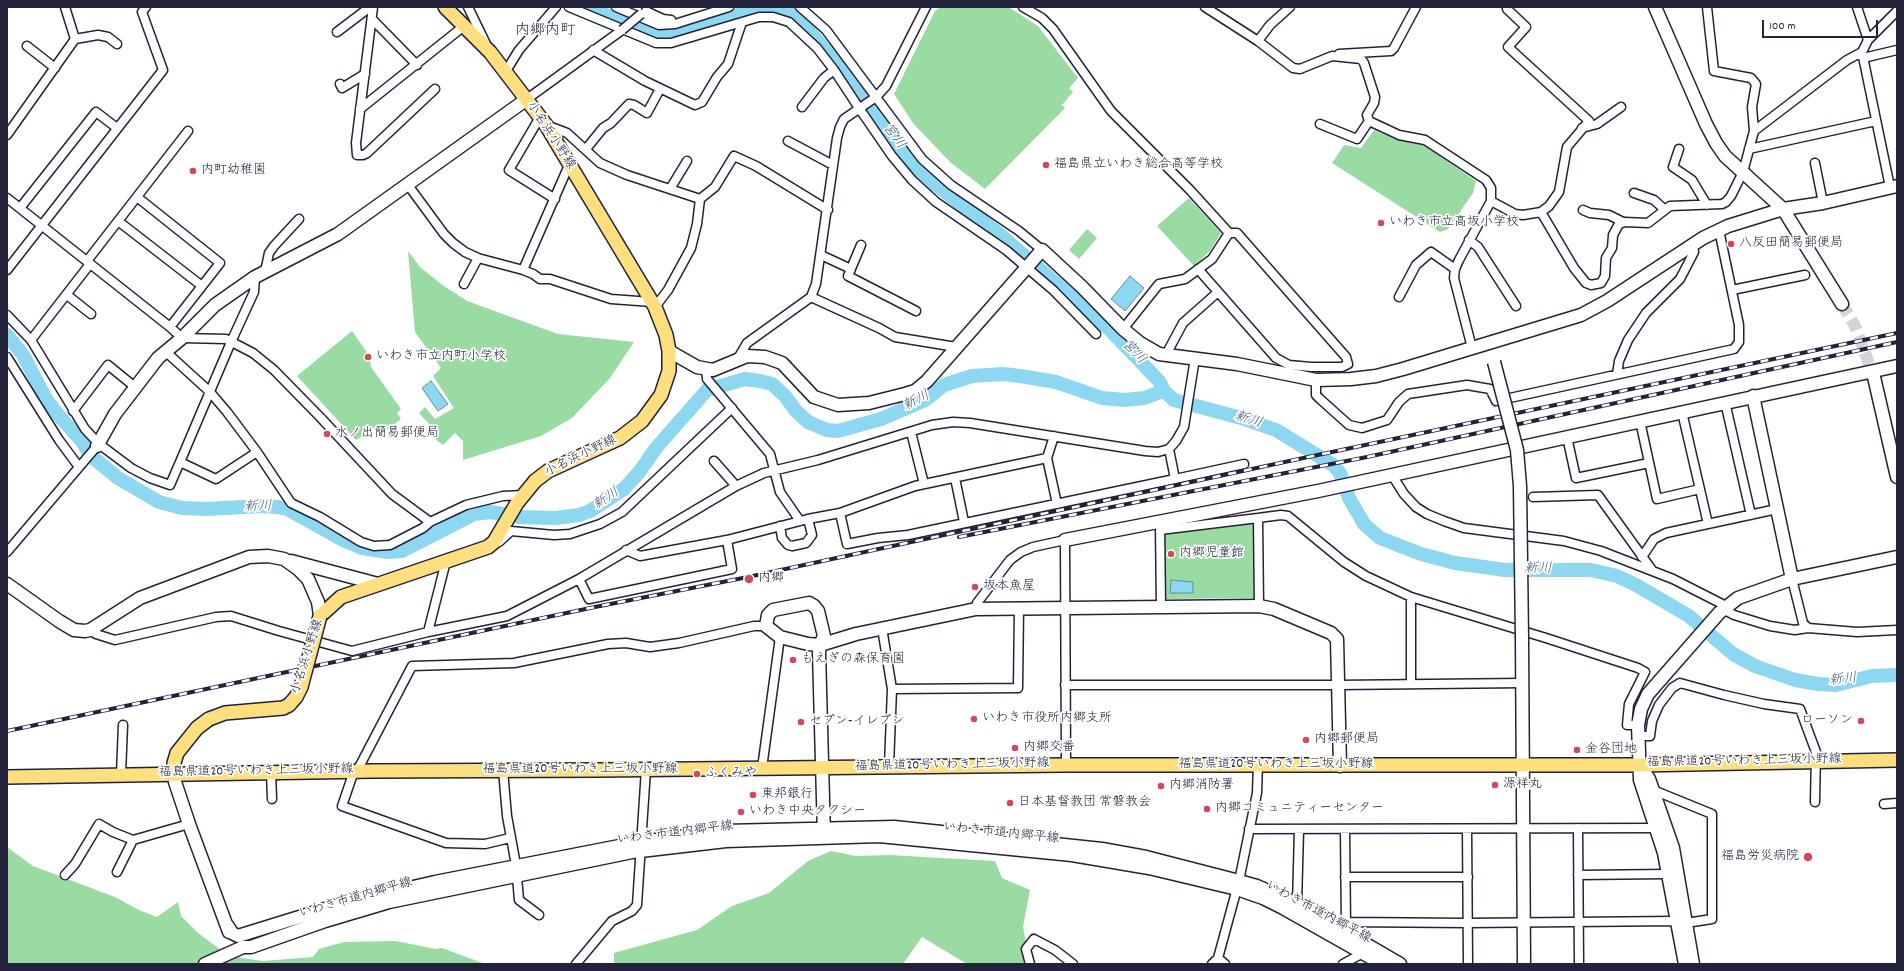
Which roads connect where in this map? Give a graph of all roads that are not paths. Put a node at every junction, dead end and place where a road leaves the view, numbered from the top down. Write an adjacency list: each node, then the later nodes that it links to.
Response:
1 (66, 7): 28 (street)
2 (146, 7): 56 (street)
3 (370, 7): 27 (street)
4 (373, 7): 23 (street)
5 (445, 7): 26 (main road, 小名浜小野線)
6 (468, 7): 35 (street)
7 (556, 7): 41 (street)
8 (569, 7): 25 (street)
9 (616, 7): 24 (street)
10 (729, 7): 24 (street)
11 (926, 7): 46 (street)
12 (1023, 7): 92 (street)
13 (1205, 7): 30 (street)
14 (1290, 7): 30 (street)
15 (1416, 7): 37 (street)
16 (1507, 7): 57 (street)
17 (1655, 7): 69 (street)
18 (1707, 7): 59 (street)
19 (1857, 7): 29 (street)
20 (803, 8): 46 (street)
21 (646, 11): 24 (street); 33 (street, bridge)
22 (1897, 11): 29 (street)
23 (372, 19): 38 (street); 42 (street)
24 (684, 21)
25 (742, 22): 40 (street); 45 (street)
26 (464, 26): 35 (main road, 小名浜小野線); 38 (street)
27 (337, 32)
28 (76, 39): 31 (street); 39 (street)
29 (1868, 40): 36 (street)
30 (1258, 41): 37 (street)
31 (117, 44)
32 (26, 46): 39 (street)
33 (593, 50): 45 (street); 47 (street)
34 (1897, 50): 36 (street)
35 (490, 52): 41 (main road, 小名浜小野線)
36 (1863, 55): 54 (street); 59 (street)
37 (1332, 56): 53 (street)
38 (416, 65): 51 (street)
39 (55, 68): 60 (street)
40 (834, 70): 48 (street); 50 (street)
41 (506, 71): 47 (main road, 小名浜小野線)
42 (365, 74): 43 (street); 51 (street)
43 (340, 84)
44 (435, 89): 51 (street)
45 (660, 89): 62 (street)
46 (874, 98): 50 (street); 96 (street)
47 (527, 99): 52 (main road, 小名浜小野線); 70 (street)
48 (802, 107)
49 (1621, 107): 57 (street)
50 (860, 108): 68 (street); 100 (street)
51 (360, 109)
52 (543, 121): 62 (street); 67 (main road, 小名浜小野線); 76 (street)
53 (1369, 121): 55 (street); 78 (street)
54 (1876, 121): 64 (street); 71 (street)
55 (1320, 124)
56 (117, 128): 81 (street); 90 (street)
57 (1582, 128): 86 (street)
58 (188, 131): 75 (street)
59 (1754, 131): 64 (street)
60 (7, 135)
61 (788, 141): 68 (street)
62 (586, 149): 72 (street)
63 (1679, 149): 80 (street)
64 (1749, 149): 69 (street)
65 (687, 161): 72 (street)
66 (1815, 163): 79 (street)
67 (569, 164): 76 (street); 116 (main road, 小名浜小野線)
68 (833, 165): 84 (street)
69 (1743, 172): 80 (street); 83 (street)
70 (408, 184): 98 (street); 106 (street)
71 (1894, 186): 79 (street)
72 (670, 189): 77 (street)
73 (1634, 193): 82 (street)
74 (7, 198): 81 (street)
75 (137, 198): 88 (street); 109 (street)
76 (555, 199): 104 (street)
77 (700, 199): 84 (street); 116 (street)
78 (1491, 201): 86 (street); 93 (street)
79 (1823, 203): 83 (street)
80 (1707, 205): 82 (street)
81 (20, 208): 90 (street)
82 (1664, 209): 89 (street)
83 (1783, 209): 91 (street); 115 (street)
84 (828, 210): 97 (street)
85 (1583, 210): 89 (street)
86 (1541, 212): 89 (street)
87 (299, 219): 106 (street)
88 (118, 221): 99 (street); 109 (street)
89 (1623, 222)
90 (42, 226): 99 (street); 103 (street)
91 (1719, 230): 95 (street); 110 (street)
92 (1229, 233): 101 (street); 134 (street)
93 (1469, 240): 102 (street); 117 (street)
94 (861, 245): 105 (street)
95 (1692, 245): 127 (street); 140 (street)
96 (1040, 253): 100 (street); 122 (street)
97 (820, 255): 105 (street); 113 (street)
98 (478, 258): 104 (street); 108 (street)
99 (89, 263): 112 (street); 121 (street)
100 (1028, 267): 123 (street); 128 (street)
101 (1198, 269): 111 (street); 122 (street)
102 (1455, 269): 114 (street); 129 (street)
103 (7, 270)
104 (523, 270): 116 (street)
105 (850, 271): 118 (street)
106 (260, 275): 124 (street); 126 (street)
107 (1805, 275): 110 (street)
108 (464, 284)
109 (202, 286): 121 (street)
110 (1732, 290): 140 (street)
111 (1218, 292): 132 (street); 134 (street)
112 (67, 294): 119 (street); 125 (street)
113 (811, 297): 128 (street); 135 (street)
114 (1399, 297)
115 (1842, 304)
116 (654, 305): 131 (main road, 小名浜小野線)
117 (1516, 306)
118 (916, 311)
119 (91, 314)
120 (7, 315): 125 (street)
121 (170, 327): 124 (street)
122 (1123, 329): 132 (street)
123 (1096, 334)
124 (182, 338): 126 (street); 130 (street)
125 (31, 340): 148 (street)
126 (231, 342): 144 (street); 179 (street)
127 (1489, 343): 129 (street); 214 (street, bridge)
128 (956, 347): 135 (street)
129 (1472, 348): 142 (street)
130 (165, 351): 143 (street); 144 (street)
131 (669, 351): 138 (street); 172 (main road, 小名浜小野線)
132 (1169, 356): 136 (street)
133 (7, 357): 162 (street)
134 (1276, 358): 139 (street)
135 (737, 360): 138 (street)
136 (1195, 361): 139 (street); 155 (street)
137 (1897, 366): 145 (street)
138 (706, 369): 147 (street)
139 (1272, 372): 142 (street)
140 (1617, 374): 142 (street)
141 (1874, 377): 165 (street)
142 (1316, 380)
143 (135, 387): 148 (street); 154 (street)
144 (210, 392): 156 (street); 159 (street)
145 (1753, 396): 146 (street); 174 (street)
146 (1725, 402): 149 (street); 176 (street)
147 (731, 407): 163 (street); 186 (street)
148 (73, 411): 154 (street)
149 (1682, 412): 150 (street); 170 (street)
150 (1640, 421): 153 (street); 160 (street)
151 (911, 432): 152 (street); 163 (street); 168 (street)
152 (1054, 436): 155 (street); 157 (street)
153 (1566, 437): 160 (street); 164 (street)
154 (98, 445): 159 (street); 162 (street)
155 (1169, 449): 167 (street)
156 (257, 452): 159 (street); 179 (street)
157 (1047, 458): 166 (street); 173 (street)
158 (714, 461): 169 (street)
159 (180, 462)
160 (1649, 463): 170 (street)
161 (1244, 464): 167 (street)
162 (80, 466): 188 (street)
163 (775, 470): 169 (street); 178 (street)
164 (1388, 476): 183 (street); 193 (street)
165 (1897, 477)
166 (955, 478): 168 (street); 180 (street)
167 (1175, 479): 173 (street)
168 (924, 484): 175 (street)
169 (736, 486): 187 (street)
170 (1700, 489): 181 (street)
171 (1533, 497): 189 (street)
172 (520, 499): 179 (street); 186 (main road, 小名浜小野線)
173 (1057, 504): 180 (street)
174 (1777, 509): 176 (street); 194 (street)
175 (840, 513): 178 (street); 180 (street)
176 (1751, 515): 181 (street)
177 (1258, 518): 183 (street); 198 (street); 199 (street)
178 (804, 520): 182 (street); 182 (street)
179 (430, 522)
180 (964, 522)
181 (1708, 524): 189 (street)
182 (780, 526): 184 (street)
183 (1160, 527): 185 (street); 200 (street)
184 (727, 540): 187 (street); 195 (street)
185 (1065, 540): 202 (street); 203 (street)
186 (488, 547): 192 (main road, 小名浜小野線)
187 (626, 550): 195 (street)
188 (7, 552)
189 (1642, 557): 193 (street)
190 (1897, 557): 194 (street)
191 (284, 559): 197 (street); 205 (street); 209 (street)
192 (446, 562): 197 (main road, 小名浜小野線); 211 (street)
193 (1652, 570): 204 (street)
194 (1792, 578): 204 (street); 208 (street)
195 (579, 579): 211 (street)
196 (7, 584): 209 (street)
197 (378, 584): 205 (main road, 小名浜小野線)
198 (1411, 597): 215 (street); 220 (street)
199 (1259, 606): 200 (street); 217 (street)
200 (1162, 607): 202 (street)
201 (1019, 608): 202 (street); 203 (street); 218 (street)
202 (1065, 608): 216 (street)
203 (976, 609): 207 (street)
204 (1723, 609): 208 (street); 220 (street)
205 (320, 616): 235 (main road, 小名浜小野線, bridge)
206 (766, 626): 212 (street); 213 (street); 233 (street)
207 (882, 628): 213 (street); 218 (street)
208 (1808, 628): 210 (street)
209 (90, 630): 211 (street)
210 (1897, 630)
211 (428, 632)
212 (780, 637): 213 (street); 229 (street)
213 (820, 645): 230 (street)
214 (1523, 683): 215 (street); 225 (street)
215 (1411, 684): 217 (street)
216 (1065, 685): 217 (street); 224 (street)
217 (1338, 685): 228 (street)
218 (892, 689): 227 (street)
219 (123, 725): 236 (street)
220 (1638, 730): 222 (street); 226 (street)
221 (1897, 760): 222 (main road, 福島県道20号いわき上三坂小野線)
222 (1816, 761): 226 (main road, 福島県道20号いわき上三坂小野線); 240 (street)
223 (1258, 764): 224 (main road, 福島県道20号いわき上三坂小野線); 228 (main road, 福島県道20号いわき上三坂小野線); 247 (street)
224 (1066, 765): 227 (main road, 福島県道20号いわき上三坂小野線)
225 (1524, 765): 226 (main road, 福島県道20号いわき上三坂小野線); 228 (main road, 福島県道20号いわき上三坂小野線); 244 (street)
226 (1639, 765): 238 (street); 246 (street)
227 (889, 766): 230 (main road, 福島県道20号いわき上三坂小野線)
228 (1340, 766)
229 (762, 768): 230 (main road, 福島県道20号いわき上三坂小野線); 232 (main road, 福島県道20号いわき上三坂小野線)
230 (822, 769): 251 (street)
231 (503, 770): 232 (main road, 福島県道20号いわき上三坂小野線); 233 (main road, 福島県道20号いわき上三坂小野線); 252 (street)
232 (646, 770): 254 (street)
233 (355, 771): 234 (main road, 福島県道20号いわき上三坂小野線); 252 (street)
234 (271, 772): 235 (main road, 福島県道20号いわき上三坂小野線); 239 (street)
235 (174, 773): 236 (main road, 福島県道20号いわき上三坂小野線); 243 (street)
236 (121, 774): 237 (main road, 福島県道20号いわき上三坂小野線)
237 (7, 777)
238 (1653, 790): 246 (street); 267 (street)
239 (272, 799)
240 (1816, 802)
241 (1884, 804): 242 (street)
242 (1897, 804)
243 (189, 824): 253 (street); 270 (street)
244 (1523, 828): 245 (street); 248 (street); 269 (street)
245 (1578, 828): 246 (street); 259 (street)
246 (1661, 828): 257 (street); 267 (street)
247 (1249, 829): 249 (street); 262 (street)
248 (1467, 829): 250 (street); 260 (street)
249 (1299, 830): 250 (street); 263 (street)
250 (1345, 830): 261 (street)
251 (823, 832): 254 (street, いわき市道内郷平線); 262 (street, いわき市道内郷平線)
252 (510, 838): 255 (street)
253 (133, 840): 256 (street); 258 (street)
254 (640, 846): 255 (street, いわき市道内郷平線); 276 (street)
255 (516, 871): 264 (street, いわき市道内郷平線); 265 (street); 272 (street, いわき市道内郷平線)
256 (117, 872)
257 (1668, 874): 259 (street); 267 (street)
258 (65, 875)
259 (1578, 875): 266 (street)
260 (1468, 876): 261 (street); 268 (street)
261 (1345, 877): 271 (street)
262 (1238, 885): 263 (street, いわき市道内郷平線); 271 (street, いわき市道内郷平線); 274 (street)
263 (1297, 904): 271 (street, いわき市道内郷平線)
264 (318, 911): 270 (street, いわき市道内郷平線); 272 (street)
265 (539, 915)
266 (1579, 922): 267 (street); 269 (street); 285 (street)
267 (1681, 922): 286 (street); 287 (street)
268 (1468, 923): 269 (street); 271 (street); 283 (street)
269 (1524, 923): 284 (street)
270 (227, 925): 272 (street)
271 (1345, 932): 273 (street, いわき市道内郷平線); 282 (street, いわき市道内郷平線)
272 (243, 947): 275 (street, いわき市道内郷平線)
273 (1363, 953): 280 (street); 281 (street, いわき市道内郷平線)
274 (1215, 961): 279 (street)
275 (205, 964)
276 (576, 964)
277 (1030, 964): 278 (street)
278 (1073, 964)
279 (1225, 964)
280 (1343, 964)
281 (1382, 964)
282 (1400, 964)
283 (1468, 964)
284 (1524, 964)
285 (1579, 964)
286 (1685, 964)
287 (1694, 964)

